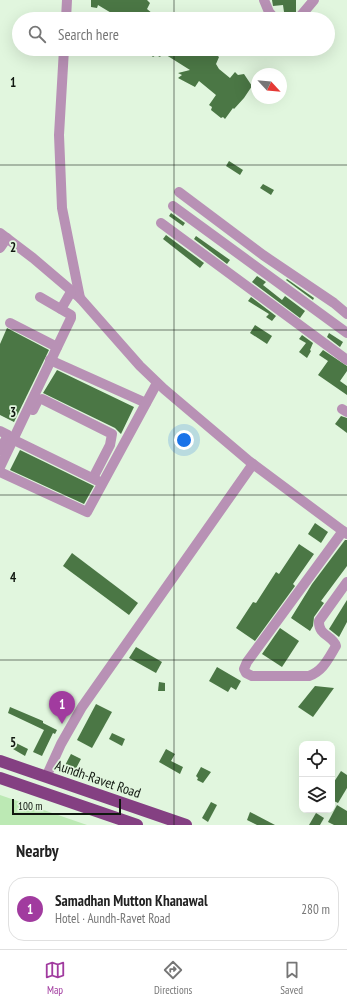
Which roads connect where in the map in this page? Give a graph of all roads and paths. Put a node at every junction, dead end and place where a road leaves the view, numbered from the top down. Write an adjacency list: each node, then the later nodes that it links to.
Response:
1 (67, 0): 4 (street)
2 (264, 0): 5 (street)
3 (314, 0): 6 (street)
4 (66, 12)
5 (269, 12)
6 (304, 12)
7 (64, 56): 15 (street)
8 (179, 192): 17 (street)
9 (173, 206): 19 (street)
10 (161, 223): 22 (street)
11 (3, 236): 12 (street); 13 (street)
12 (0, 248)
13 (71, 292): 15 (street); 16 (street)
14 (40, 297): 16 (street)
15 (80, 298): 23 (street)
16 (61, 309): 20 (street)
17 (347, 314)
18 (10, 323): 20 (street)
19 (347, 333)
20 (57, 347): 21 (street)
21 (50, 360): 24 (street); 26 (street)
22 (347, 360)
23 (157, 383): 24 (street); 28 (street)
24 (146, 403): 32 (street)
25 (0, 431): 27 (street)
26 (16, 441): 29 (street); 31 (street); 31 (street)
27 (0, 450)
28 (253, 464): 33 (street); 36 (street)
29 (0, 467)
30 (0, 472): 32 (street)
31 (93, 478): 32 (street)
32 (103, 483)
33 (345, 533): 34 (street)
34 (347, 582)
35 (0, 761): 36 (main road, Aundh-Ravet Road)
36 (46, 777): 39 (main road, Aundh-Ravet Road)
37 (0, 778): 38 (main road)
38 (137, 825)
39 (186, 825)

